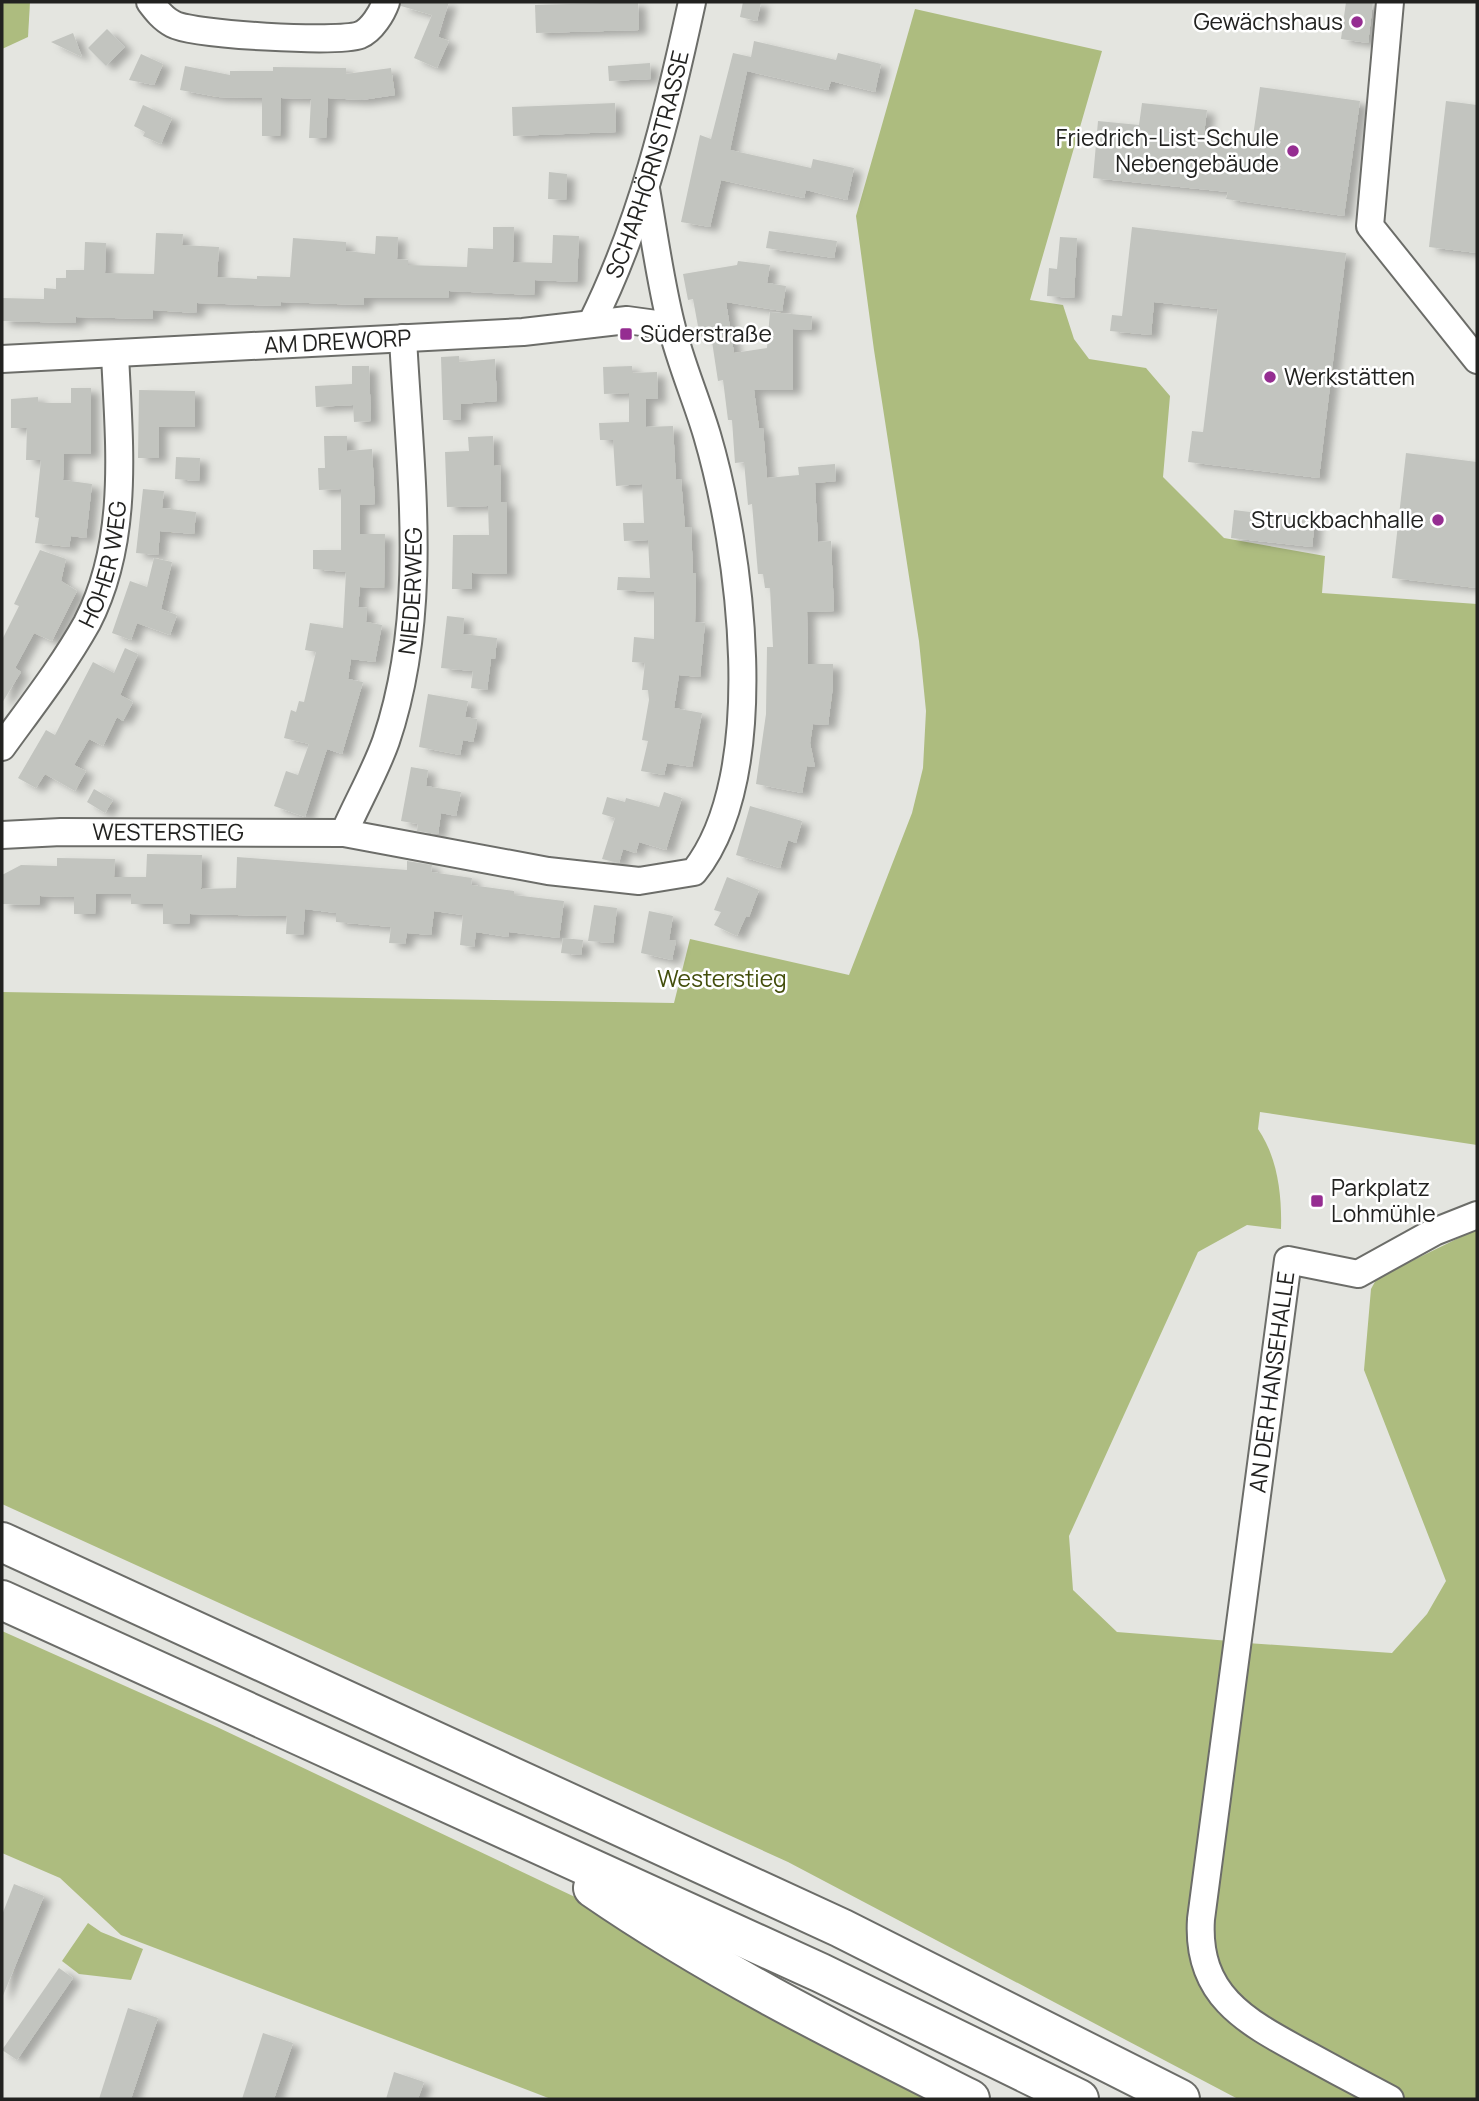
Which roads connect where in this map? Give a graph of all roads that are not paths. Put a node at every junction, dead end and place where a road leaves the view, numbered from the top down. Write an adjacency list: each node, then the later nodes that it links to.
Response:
1 (150, 2): 4 (street)
2 (692, 2): 5 (street, SCHARHÖRNSTRASSE)
3 (1390, 2): 11 (street)
4 (380, 13)
5 (646, 189): 6 (street, SCHARHÖRNSTRASSE); 7 (street)
6 (591, 324): 7 (street, AM DREWORP); 8 (street, AM DREWORP)
7 (671, 326): 13 (street, WESTERSTIEG)
8 (403, 338): 9 (street, AM DREWORP); 13 (street, NIEDERWEG)
9 (115, 354): 10 (street, AM DREWORP); 12 (street, HOHER WEG)
10 (2, 359)
11 (1477, 360)
12 (2, 747)
13 (344, 833): 14 (street, WESTERSTIEG)
14 (2, 835)
15 (1477, 1215): 22 (street, AN DER HANSEHALLE)
16 (2, 1542): 21 (highway)
17 (2, 1600): 18 (highway)
18 (502, 1825): 19 (highway); 20 (highway)
19 (970, 2099)
20 (1079, 2099)
21 (1180, 2099)
22 (1390, 2099)

